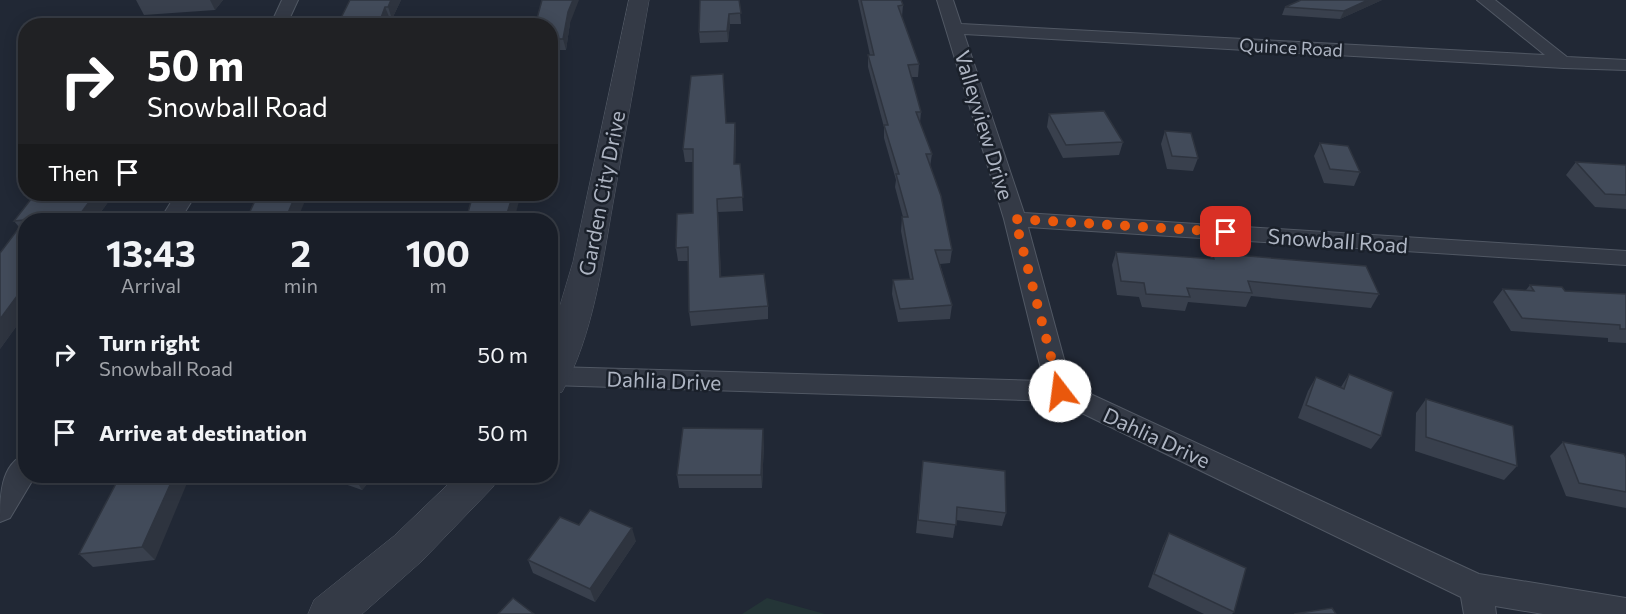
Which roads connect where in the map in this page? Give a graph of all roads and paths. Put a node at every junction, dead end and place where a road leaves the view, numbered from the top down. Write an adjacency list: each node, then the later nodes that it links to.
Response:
1 (290, 0): 5 (street)
2 (639, 0): 11 (street, Garden City Drive)
3 (945, 0): 6 (street, Valleyview Drive)
4 (1485, 0): 7 (street)
5 (282, 18)
6 (955, 29): 7 (street, Quince Road); 9 (street, Valleyview Drive)
7 (1564, 63): 8 (street, Quince Road)
8 (1626, 65)
9 (1015, 219): 10 (street, Snowball Road); 13 (street, Valleyview Drive)
10 (1626, 258)
11 (558, 366)
12 (558, 380): 13 (street, Dahlia Drive)
13 (1060, 391): 17 (street, Dahlia Drive)
14 (18, 480): 16 (street)
15 (474, 483): 19 (street)
16 (0, 510)
17 (1478, 601): 18 (street, Dahlia Drive)
18 (1626, 613)
19 (329, 614)

